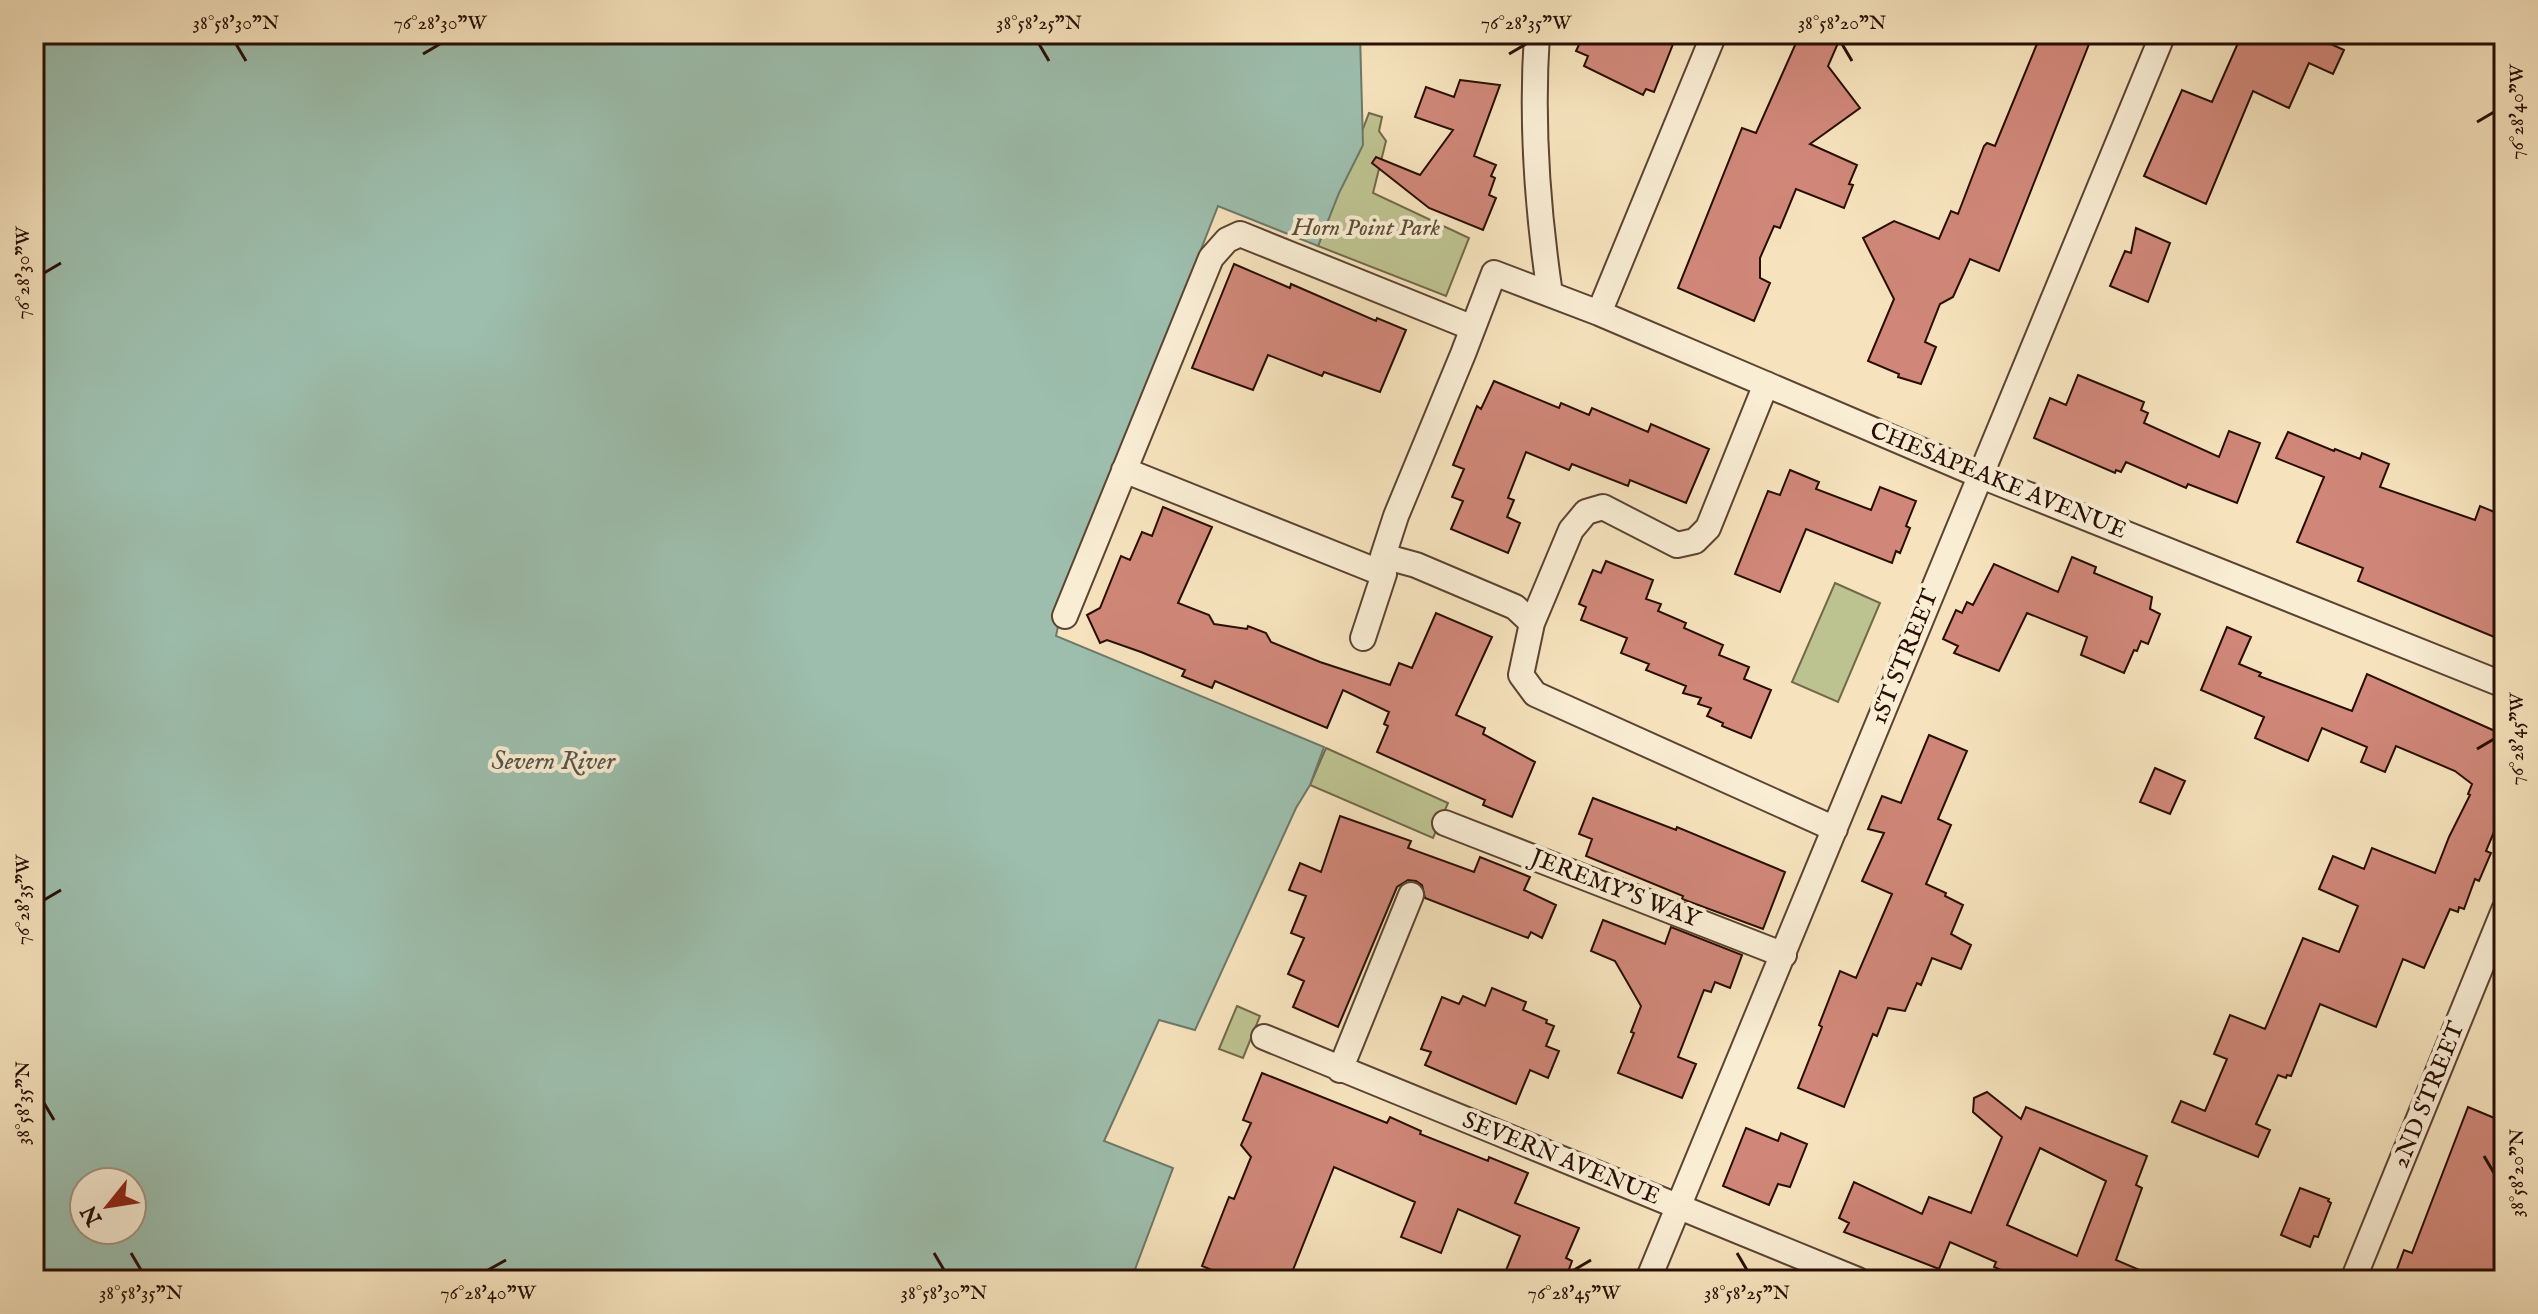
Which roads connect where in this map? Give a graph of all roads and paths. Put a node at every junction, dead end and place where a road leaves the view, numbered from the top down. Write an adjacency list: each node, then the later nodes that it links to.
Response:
1 (1537, 34): 4 (street)
2 (1714, 34): 5 (street)
3 (2163, 34): 9 (street, 1ST STREET)
4 (1550, 294): 5 (street, CHESAPEAKE AVENUE); 6 (street, CHESAPEAKE AVENUE)
5 (1599, 313): 7 (street, CHESAPEAKE AVENUE)
6 (1473, 328): 8 (street); 10 (street)
7 (1766, 384): 9 (street, CHESAPEAKE AVENUE); 12 (street)
8 (1124, 470): 10 (street); 11 (street)
9 (1979, 475): 14 (street, CHESAPEAKE AVENUE); 16 (street, 1ST STREET)
10 (1384, 565): 12 (street); 13 (street)
11 (1065, 616)
12 (1532, 623): 16 (street)
13 (1363, 638)
14 (2504, 685)
15 (1445, 823): 19 (street, JEREMY'S WAY)
16 (1835, 829): 19 (street, 1ST STREET)
17 (1411, 895): 21 (street)
18 (2504, 910): 25 (street, 2ND STREET)
19 (1784, 955): 22 (street, 1ST STREET)
20 (1264, 1037): 21 (street, SEVERN AVENUE)
21 (1340, 1070): 22 (street, SEVERN AVENUE)
22 (1678, 1206): 23 (street, 1ST STREET); 24 (street, SEVERN AVENUE)
23 (1648, 1280)
24 (1858, 1280)
25 (2353, 1280)

